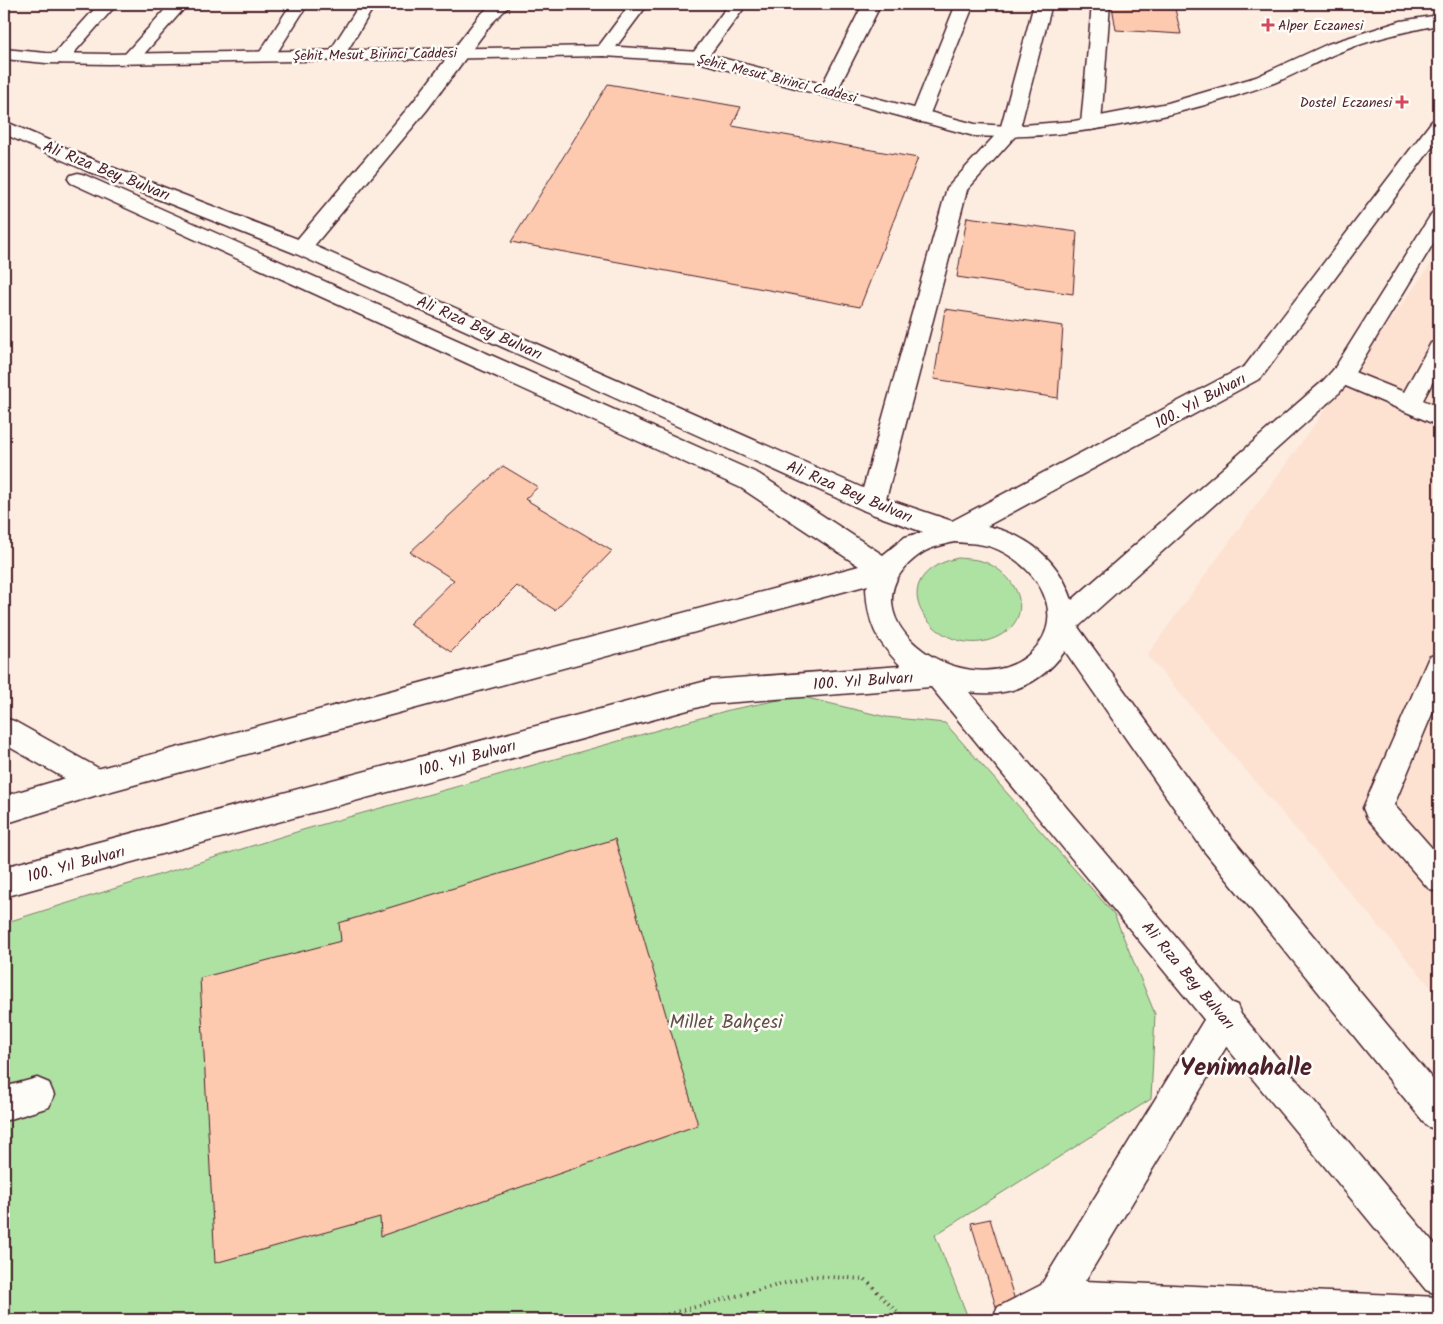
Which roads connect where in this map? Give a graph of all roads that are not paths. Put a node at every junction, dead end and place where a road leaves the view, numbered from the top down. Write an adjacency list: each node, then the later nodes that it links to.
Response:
1 (108, 4): 19 (main road)
2 (179, 4): 20 (main road)
3 (299, 4): 17 (main road)
4 (370, 4): 16 (main road)
5 (502, 4): 14 (main road)
6 (640, 4): 13 (main road)
7 (738, 4): 18 (main road)
8 (872, 4): 21 (main road)
9 (966, 4): 22 (main road)
10 (1042, 4): 26 (main road)
11 (1101, 4): 23 (main road)
12 (1439, 20): 23 (main road, Şehit Mesut Birinci Caddesi)
13 (604, 51): 14 (main road, Şehit Mesut Birinci Caddesi); 18 (main road, Şehit Mesut Birinci Caddesi)
14 (461, 52): 16 (main road, Şehit Mesut Birinci Caddesi); 29 (main road)
15 (4, 54): 19 (main road, Şehit Mesut Birinci Caddesi)
16 (337, 54): 17 (main road, Şehit Mesut Birinci Caddesi)
17 (267, 55): 20 (main road, Şehit Mesut Birinci Caddesi)
18 (699, 57): 21 (main road, Şehit Mesut Birinci Caddesi)
19 (60, 58): 20 (main road, Şehit Mesut Birinci Caddesi)
20 (130, 58)
21 (828, 91): 22 (main road, Şehit Mesut Birinci Caddesi)
22 (920, 116): 26 (main road, Şehit Mesut Birinci Caddesi)
23 (1091, 124): 26 (main road, Şehit Mesut Birinci Caddesi)
24 (4, 126): 29 (main road, Ali Rıza Bey Bulvarı)
25 (1439, 126): 35 (main road, 100. Yıl Bulvarı)
26 (1009, 132): 34 (main road)
27 (4, 146): 36 (main road, Ali Rıza Bey Bulvarı)
28 (1438, 220): 31 (main road)
29 (301, 248): 34 (main road, Ali Rıza Bey Bulvarı)
30 (1439, 349): 32 (main road)
31 (1342, 375): 32 (main road); 37 (main road)
32 (1409, 404): 33 (main road)
33 (1439, 417)
34 (872, 503): 35 (main road, Ali Rıza Bey Bulvarı)
35 (954, 532): 36 (main road); 37 (main road)
36 (885, 570): 39 (main road); 41 (main road)
37 (1062, 625): 39 (main road); 48 (main road)
38 (1439, 665): 43 (main road)
39 (938, 675): 44 (main road, 100. Yıl Bulvarı); 45 (main road, Ali Rıza Bey Bulvarı)
40 (4, 730): 41 (main road)
41 (97, 782): 42 (main road)
42 (4, 810)
43 (1439, 878)
44 (4, 882)
45 (1225, 1017): 49 (main road, Ali Rıza Bey Bulvarı); 50 (main road)
46 (37, 1095): 47 (main road)
47 (4, 1104)
48 (1439, 1114)
49 (1439, 1277)
50 (1054, 1298): 51 (main road); 52 (main road)
51 (1439, 1316)
52 (1011, 1320)

